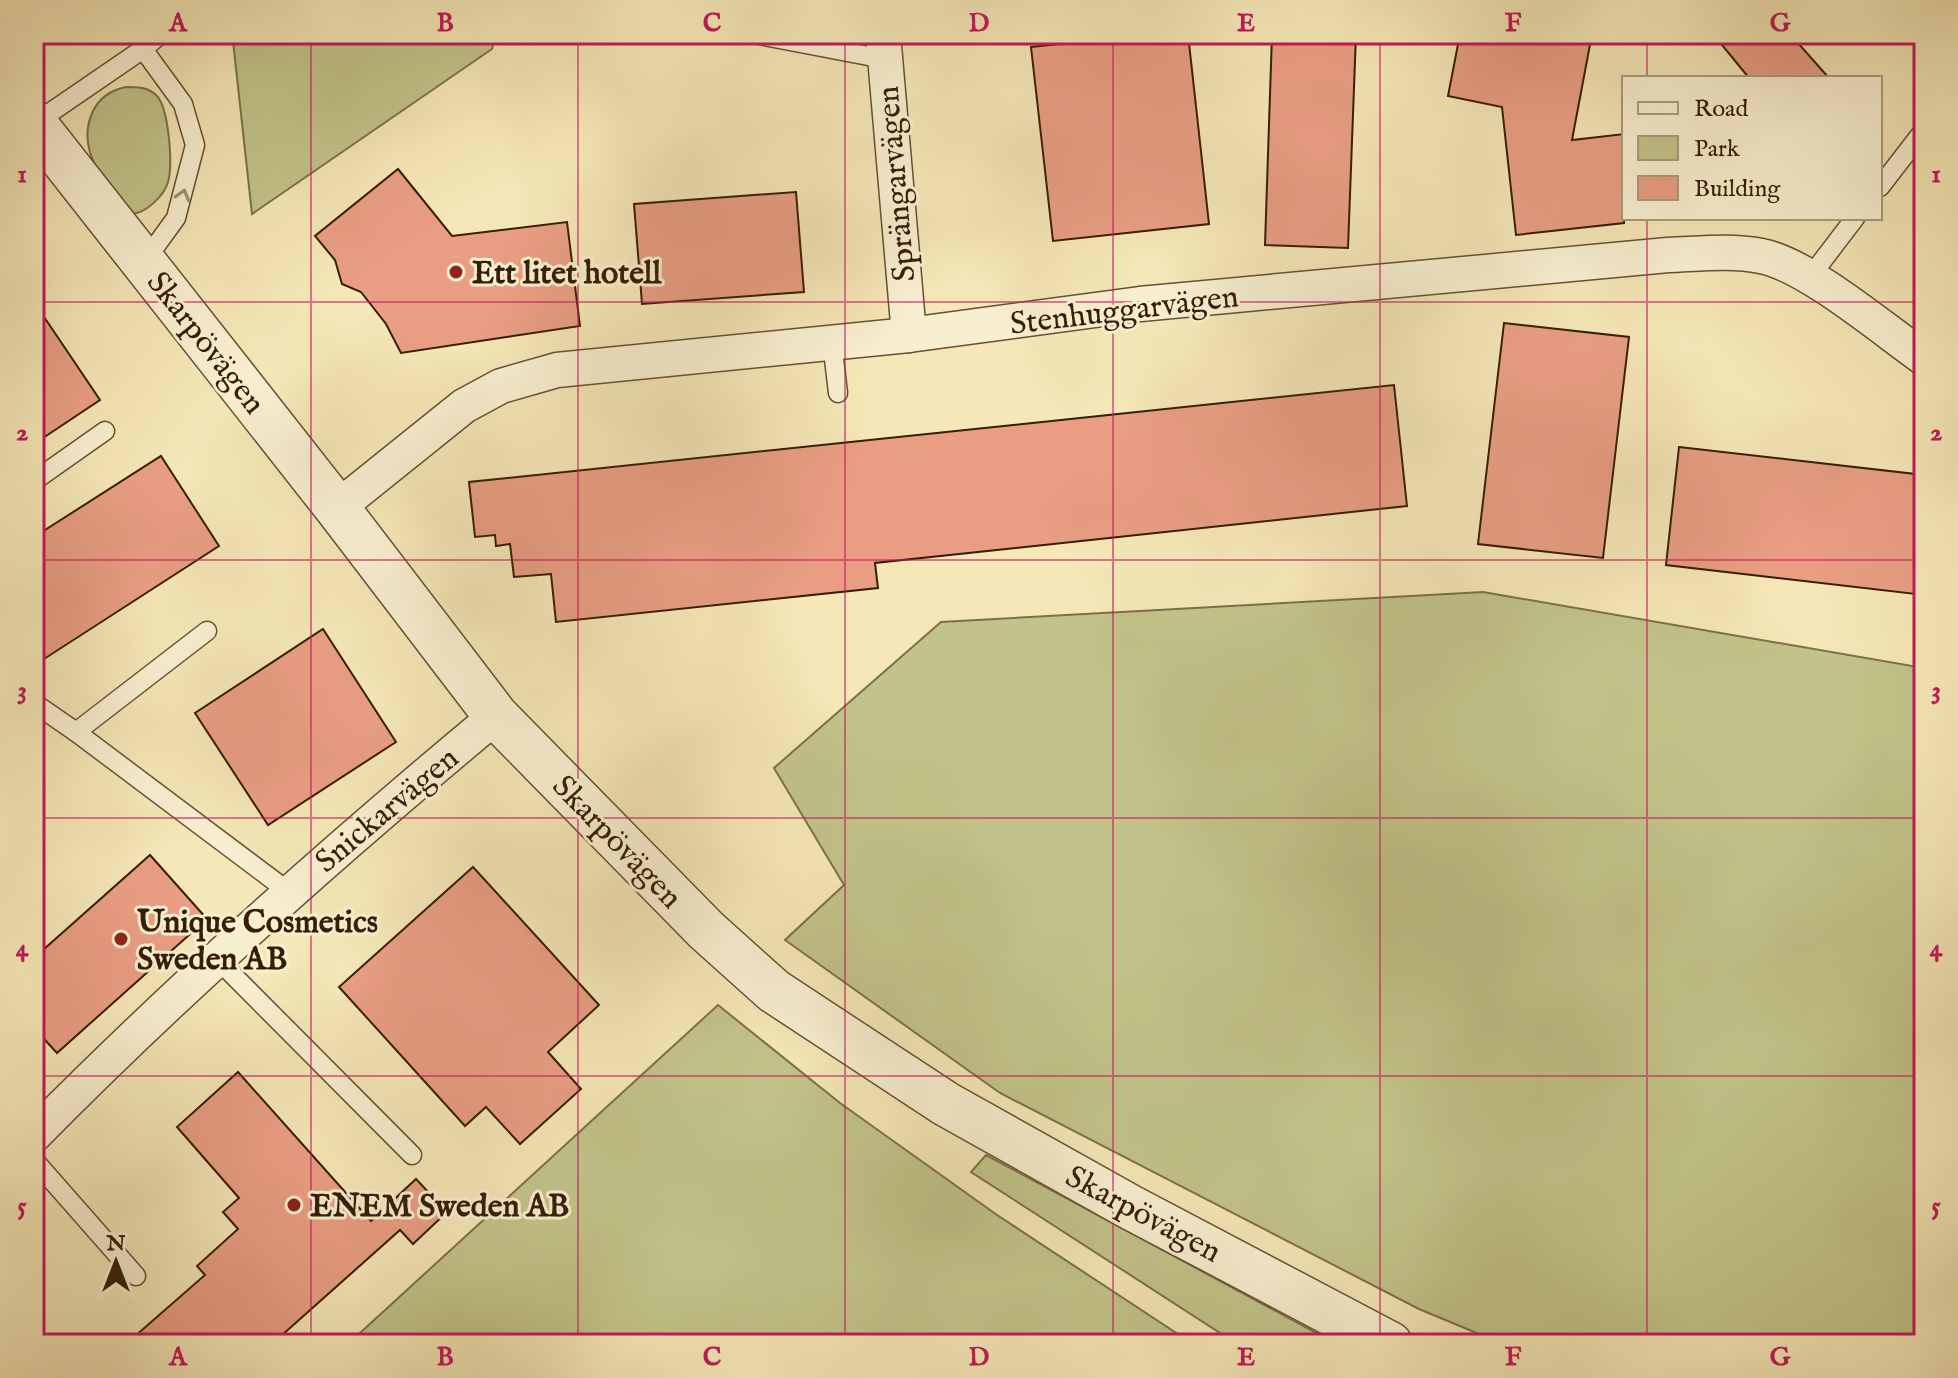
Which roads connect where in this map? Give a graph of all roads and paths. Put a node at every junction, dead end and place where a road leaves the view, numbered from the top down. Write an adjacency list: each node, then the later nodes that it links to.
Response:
1 (161, 34): 4 (lane)
2 (754, 34): 3 (lane)
3 (883, 46): 11 (street, Sprängarvägen)
4 (143, 49): 5 (lane); 9 (lane, one-way to 4)
5 (34, 123): 9 (street, Skarpövägen)
6 (1924, 130): 7 (lane)
7 (1882, 184)
8 (1853, 220): 10 (lane)
9 (144, 262): 17 (street, Skarpövägen)
10 (1810, 277): 11 (street, Stenhuggarvägen); 13 (street, Stenhuggarvägen)
11 (909, 335): 12 (street, Stenhuggarvägen)
12 (832, 342): 14 (lane); 17 (street, Stenhuggarvägen)
13 (1924, 358)
14 (838, 393)
15 (105, 431): 16 (lane)
16 (34, 481)
17 (337, 508): 20 (street, Skarpövägen)
18 (207, 631): 21 (lane)
19 (34, 703): 21 (lane)
20 (496, 716): 22 (street, Snickarvägen); 28 (street, Skarpövägen)
21 (76, 732): 22 (lane)
22 (289, 892): 23 (street, Snickarvägen)
23 (218, 960): 24 (street, Snickarvägen); 25 (lane)
24 (34, 1135)
25 (412, 1155)
26 (34, 1160): 27 (lane)
27 (136, 1276)
28 (1390, 1344)

